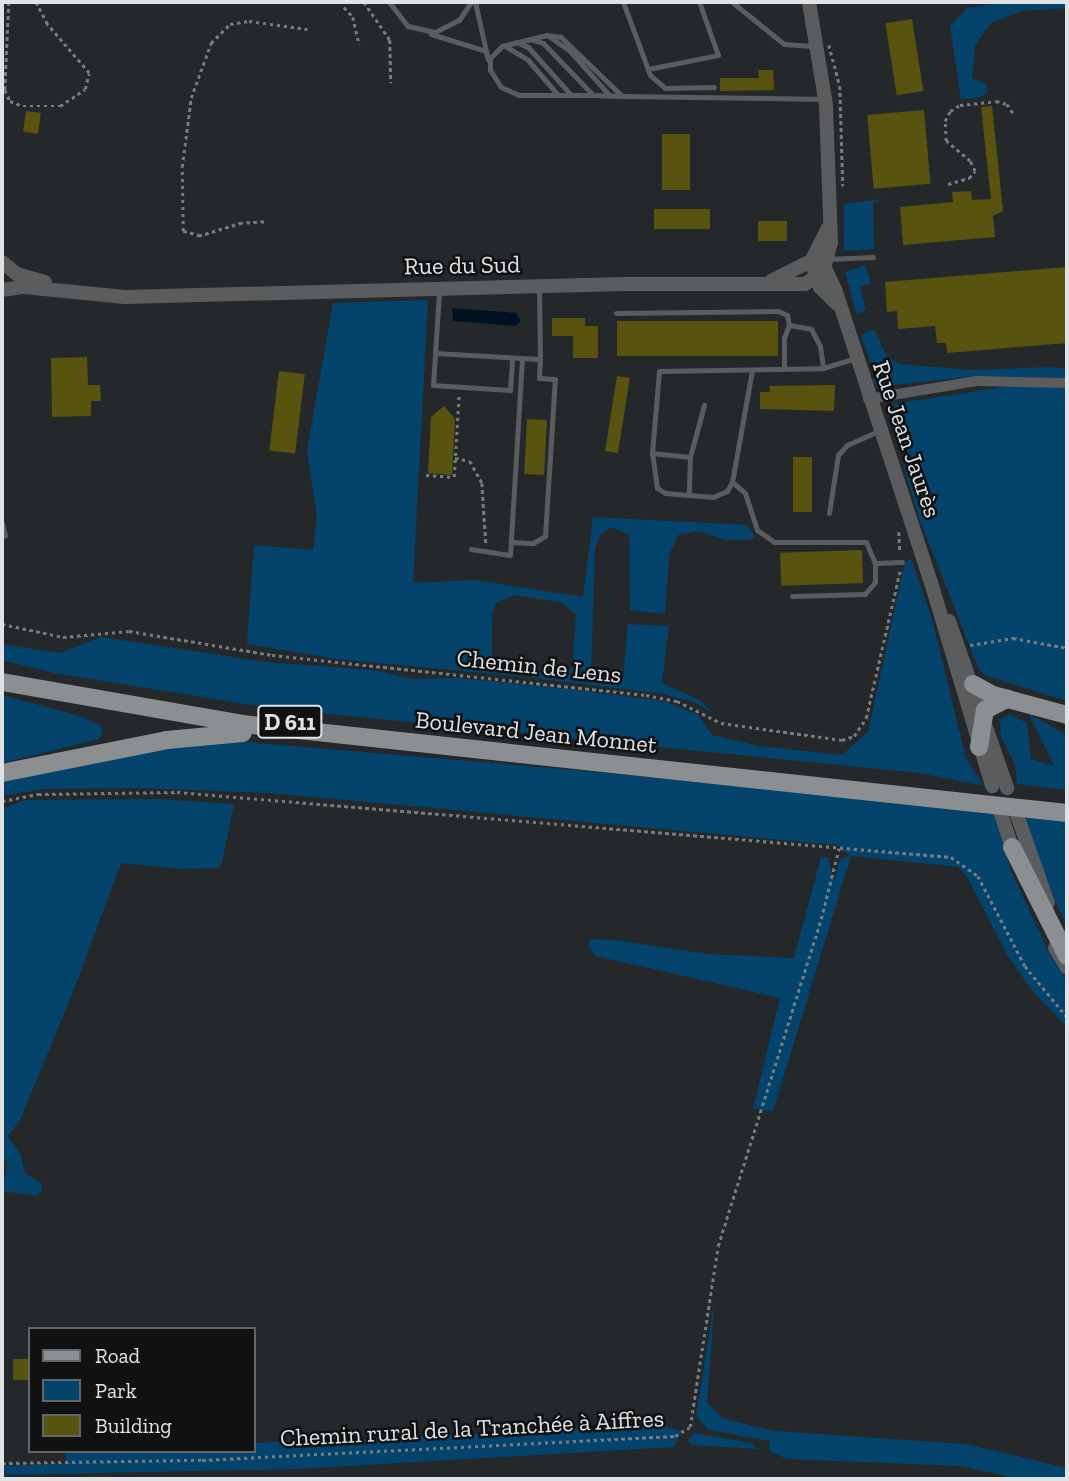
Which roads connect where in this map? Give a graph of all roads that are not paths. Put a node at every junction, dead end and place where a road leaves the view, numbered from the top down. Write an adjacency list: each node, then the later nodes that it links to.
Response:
1 (389, 2): 7 (lane)
2 (473, 2): 7 (lane); 13 (lane)
3 (623, 2): 14 (lane)
4 (699, 2): 14 (lane)
5 (732, 2): 10 (lane)
6 (809, 2): 10 (street, Rue Jean Jaurès)
7 (421, 31): 13 (lane)
8 (547, 35): 9 (lane); 20 (lane); 21 (lane)
9 (530, 39): 11 (lane); 19 (lane)
10 (821, 40): 22 (street, Rue Jean Jaurès)
11 (516, 42): 12 (lane); 18 (lane)
12 (502, 46): 15 (lane); 17 (lane)
13 (486, 51): 15 (lane)
14 (648, 69): 16 (lane)
15 (490, 70): 17 (lane)
16 (714, 87)
17 (559, 95): 18 (lane)
18 (571, 95): 19 (lane)
19 (593, 95): 20 (lane)
20 (611, 96): 21 (lane)
21 (622, 96): 22 (lane)
22 (825, 99): 23 (street, Rue Jean Jaurès)
23 (828, 228): 25 (street, Rue Jean Jaurès); 27 (street, Rue Jean Jaurès)
24 (873, 257): 27 (lane)
25 (811, 261): 27 (street, Rue Jean Jaurès); 28 (street, Rue du Sud)
26 (2, 262): 32 (street, Rue du Sud)
27 (819, 275): 28 (street, Rue du Sud); 38 (street, Rue Jean Jaurès)
28 (770, 282): 29 (street, Rue du Sud)
29 (539, 286): 30 (street, Rue du Sud); 39 (lane)
30 (439, 288): 32 (street, Rue du Sud); 35 (lane)
31 (2, 290): 32 (street, Rue du Sud)
32 (154, 294)
33 (616, 313): 34 (lane)
34 (789, 325): 40 (lane); 41 (lane)
35 (435, 353): 36 (lane); 36 (lane)
36 (512, 358): 37 (lane)
37 (522, 358): 39 (lane); 54 (lane)
38 (855, 358): 40 (lane); 44 (street, Rue Jean Jaurès)
39 (540, 359): 54 (lane)
40 (823, 368): 41 (lane)
41 (784, 369): 42 (lane)
42 (752, 370): 47 (lane); 49 (lane)
43 (1067, 383): 44 (street)
44 (868, 399): 46 (street, Rue Jean Jaurès)
45 (704, 405): 48 (lane)
46 (879, 431): 51 (lane); 58 (street, Rue Jean Jaurès)
47 (652, 453): 48 (lane); 50 (lane)
48 (690, 457): 50 (lane)
49 (732, 482): 50 (lane); 57 (lane)
50 (689, 495)
51 (829, 513)
52 (2, 523): 53 (lane)
53 (5, 536)
54 (511, 542): 55 (lane)
55 (471, 549)
56 (902, 562): 57 (lane)
57 (875, 563): 59 (lane)
58 (933, 589): 62 (street, Rue Jean Jaurès); 66 (street, Rue Jean Jaurès)
59 (792, 596)
60 (2, 674): 71 (main road, Boulevard Jean Monnet / D 611)
61 (2, 682): 67 (main road, Boulevard Jean Monnet / D 611)
62 (973, 684): 63 (main road); 64 (street, Rue Jean Jaurès)
63 (1007, 699): 64 (main road); 65 (main road)
64 (983, 715): 66 (main road); 70 (street, Rue Jean Jaurès)
65 (1067, 715)
66 (979, 747): 69 (street, Rue Jean Jaurès)
67 (579, 762): 68 (main road); 72 (main road, Boulevard Jean Monnet / D 611)
68 (2, 773)
69 (992, 786)
70 (1007, 788)
71 (1067, 805)
72 (1067, 813)
73 (1001, 814): 75 (street)
74 (1017, 815): 76 (street)
75 (1012, 847): 77 (main road); 78 (street)
76 (1067, 941)
77 (1067, 956)
78 (1067, 968)

